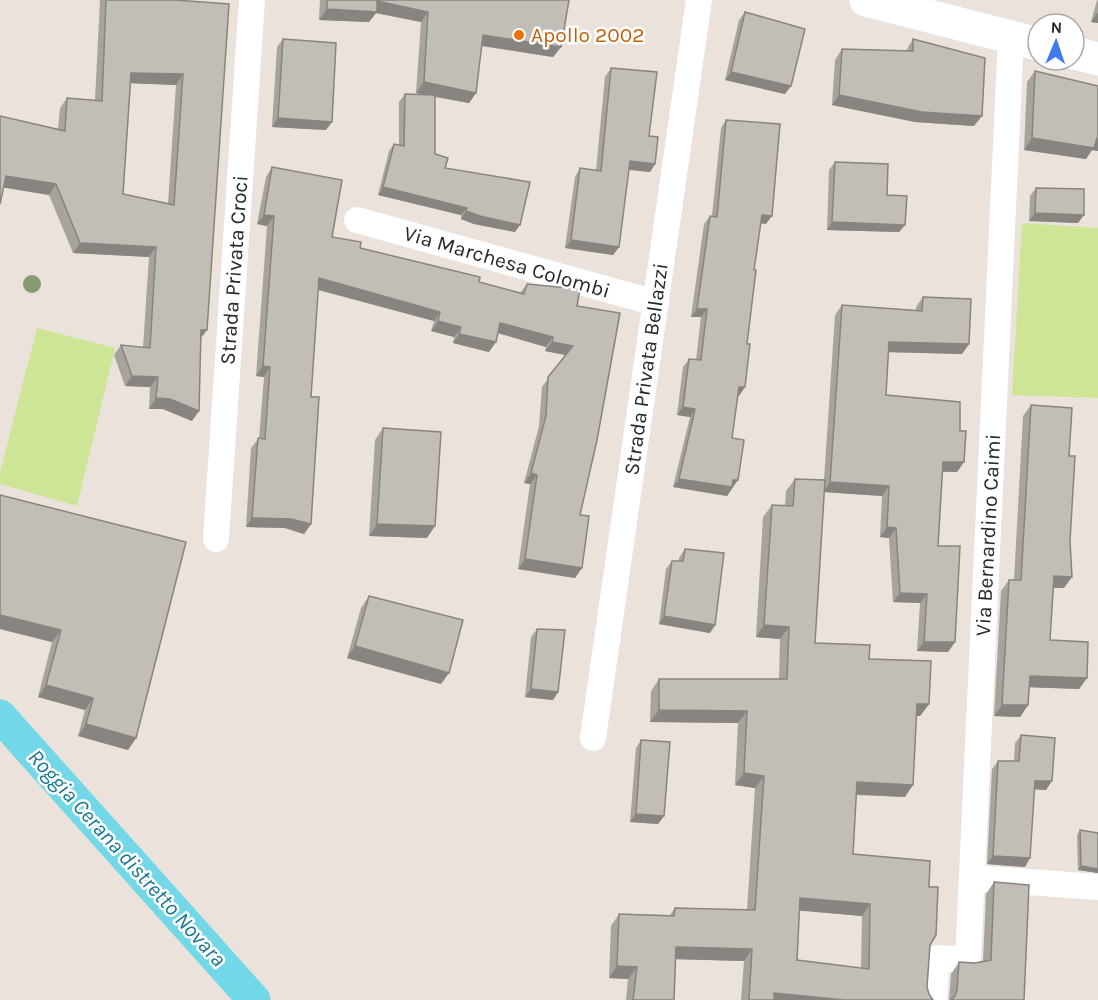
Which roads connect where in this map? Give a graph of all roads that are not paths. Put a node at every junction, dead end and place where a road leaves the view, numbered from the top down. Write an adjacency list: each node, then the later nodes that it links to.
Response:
1 (252, 0): 7 (street, Strada Privata Croci)
2 (699, 0): 6 (street, Strada Privata Bellazzi)
3 (866, 0): 4 (main road)
4 (1025, 40): 9 (street, Via Bernardino Caimi)
5 (357, 220): 6 (street, Via Marchesa Colombi)
6 (656, 303): 8 (street, Strada Privata Bellazzi)
7 (216, 539)
8 (593, 738)
9 (972, 878): 10 (street); 11 (street, Via Bernardino Caimi)
10 (1098, 887)
11 (934, 1000)

